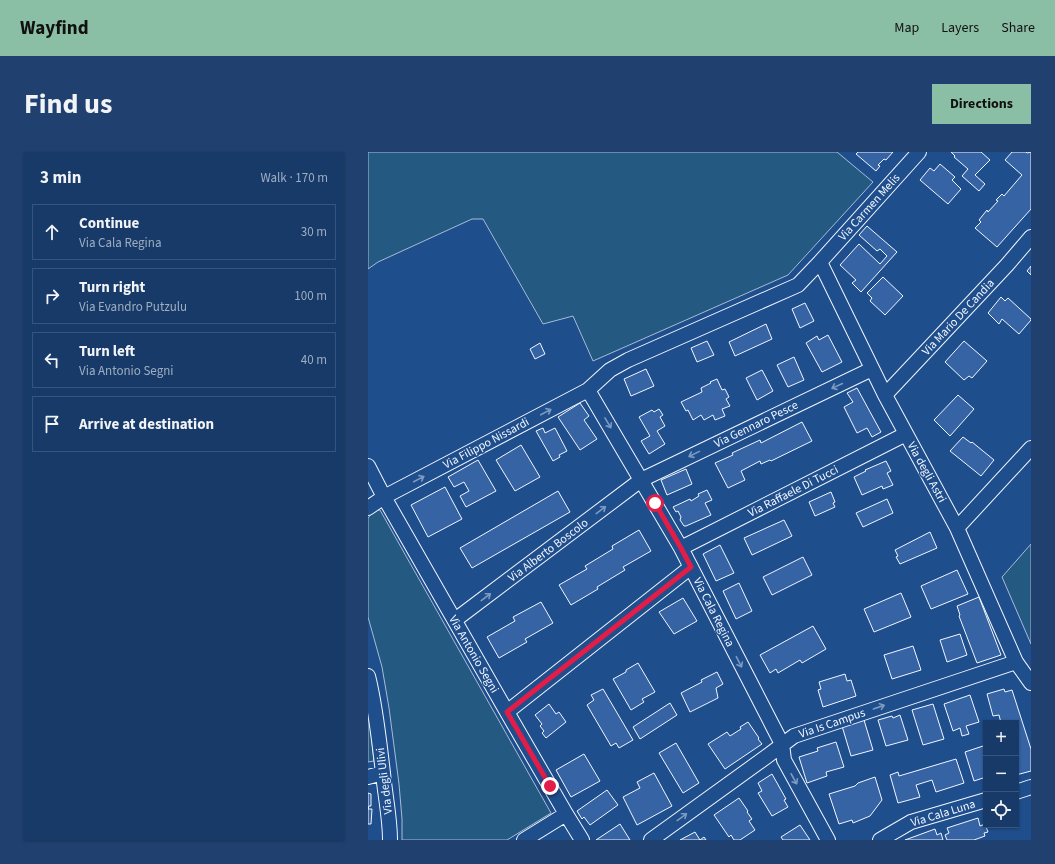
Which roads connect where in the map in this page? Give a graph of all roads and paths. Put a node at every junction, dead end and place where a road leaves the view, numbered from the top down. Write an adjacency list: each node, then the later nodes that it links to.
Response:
1 (919, 152): 3 (street, Via Carmen Melis)
2 (1031, 237): 6 (street, Via Mario De Candia)
3 (820, 262): 4 (street, Via degli Astri); 5 (street, Via Carmen Melis)
4 (872, 369): 6 (street, Via degli Astri); 10 (street, Via Gennaro Pesce, one-way to 10)
5 (588, 390): 10 (street, Via Cala Regina, one-way to 10); 11 (street, Via Filippo Nissardi, one-way to 5)
6 (885, 395): 7 (street, Via degli Astri)
7 (906, 434): 13 (street, Via degli Astri); 14 (street, Via Raffaele Di Tucci)
8 (1031, 448): 13 (street)
9 (368, 466): 11 (street, Via Antonio Segni)
10 (641, 480): 14 (street, Via Cala Regina); 16 (street, Via Alberto Boscolo, one-way to 10)
11 (384, 497): 12 (street); 16 (street, Via Antonio Segni)
12 (368, 508)
13 (957, 528): 17 (street, Via degli Astri)
14 (681, 548): 15 (street, Via Cala Regina)
15 (691, 567): 20 (street); 21 (street, Via Cala Regina, one-way to 21)
16 (454, 620): 20 (street, Via Antonio Segni)
17 (1016, 662): 19 (street, Via degli Astri); 21 (street, Via Is Campus, one-way to 17)
18 (368, 676): 22 (street, Via degli Ulivi)
19 (1031, 683)
20 (507, 712): 27 (street, Via Antonio Segni)
21 (782, 744): 31 (street, Via Is Campus, one-way to 21); 32 (street, Via Cala Regina, one-way to 32)
22 (383, 773): 23 (street); 28 (street, Via degli Ulivi)
23 (368, 777)
24 (1031, 788): 25 (street)
25 (1019, 791)
26 (983, 801): 33 (street, Via Cala Luna)
27 (566, 814): 29 (street); 30 (street, Via Antonio Segni)
28 (390, 840)
29 (524, 840)
30 (582, 840)
31 (651, 840)
32 (828, 840)
33 (880, 840)

